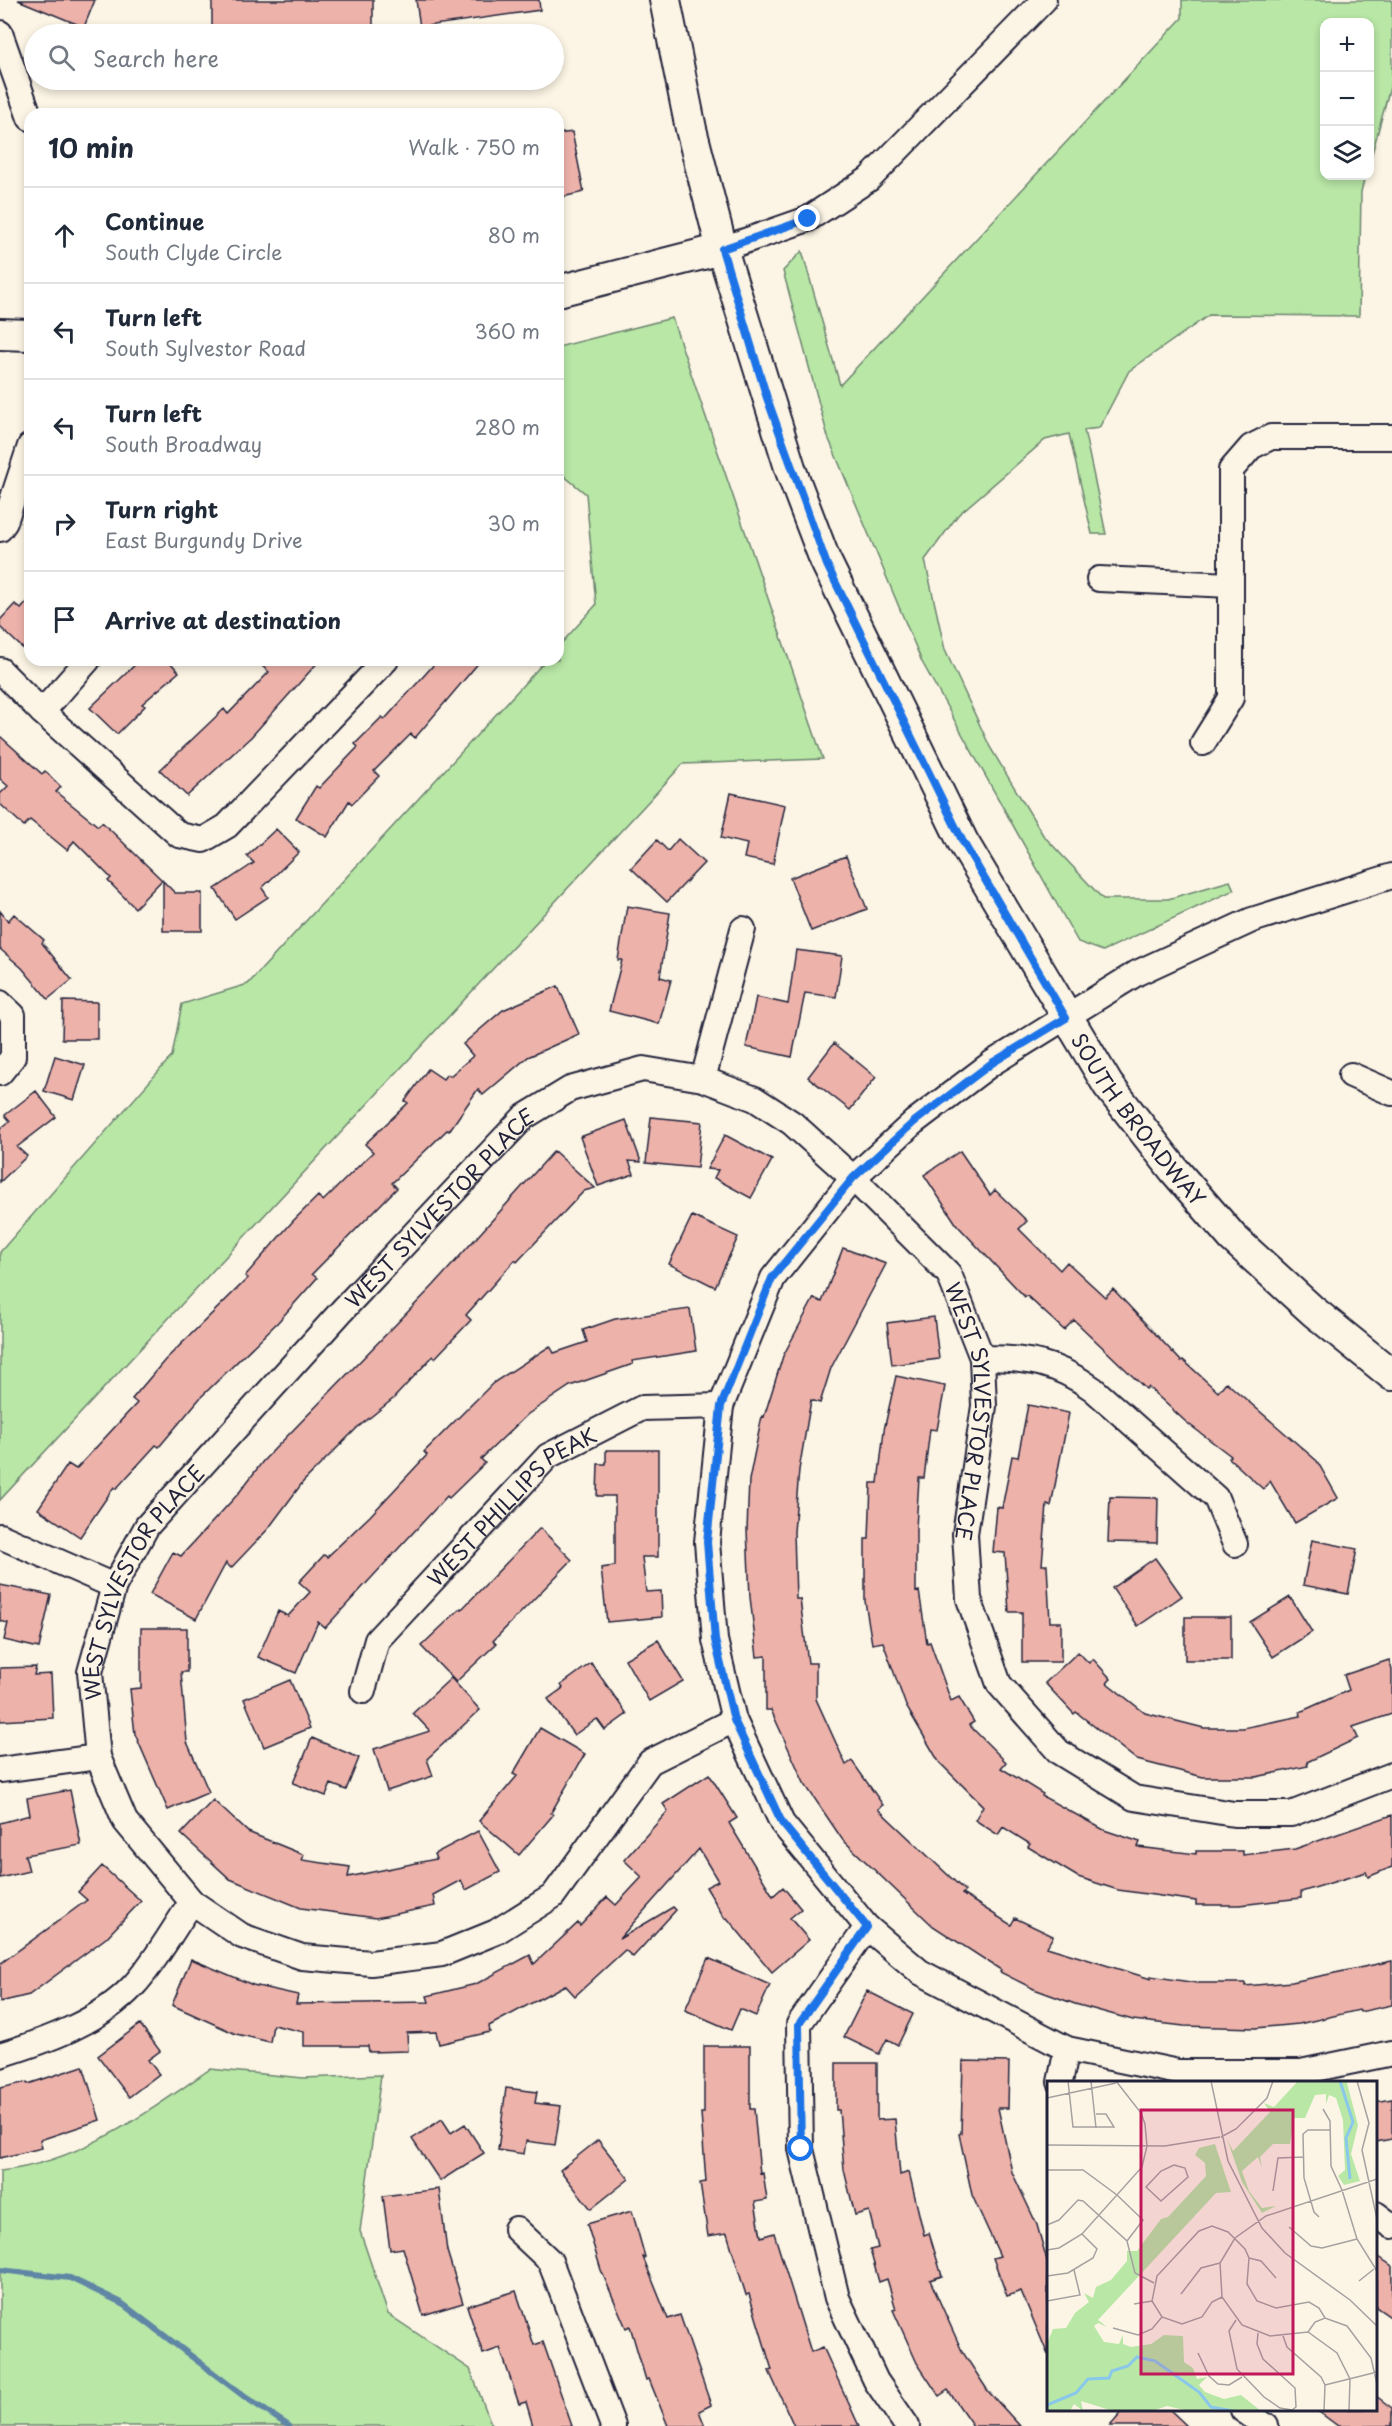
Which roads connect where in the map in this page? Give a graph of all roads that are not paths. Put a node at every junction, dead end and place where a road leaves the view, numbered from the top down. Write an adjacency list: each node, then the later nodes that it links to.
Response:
1 (665, 0): 5 (main road, SOUTH BROADWAY)
2 (1044, 0): 5 (street)
3 (0, 33): 4 (street)
4 (26, 108)
5 (722, 249): 6 (main road); 22 (main road, SOUTH BROADWAY)
6 (564, 289)
7 (0, 334): 8 (main road)
8 (24, 334)
9 (1392, 437): 13 (street)
10 (24, 464): 11 (street)
11 (0, 529)
12 (1099, 579): 13 (street)
13 (1231, 585): 18 (street)
14 (83, 666): 17 (street)
15 (380, 666): 17 (street)
16 (0, 670): 17 (street)
17 (42, 712)
18 (1203, 743)
19 (1392, 876): 22 (street)
20 (743, 929): 25 (street)
21 (0, 1003): 23 (street)
22 (1066, 1018): 27 (street); 29 (main road, SOUTH BROADWAY)
23 (0, 1073)
24 (1351, 1075): 26 (street)
25 (703, 1079): 27 (street, WEST SYLVESTOR PLACE); 33 (street, WEST SYLVESTOR PLACE)
26 (1392, 1093)
27 (853, 1178): 28 (street, WEST SYLVESTOR PLACE); 30 (street)
28 (982, 1358): 32 (street); 38 (street, WEST SYLVESTOR PLACE)
29 (1392, 1375)
30 (721, 1406): 34 (street, WEST PHILLIPS PEAK); 35 (street)
31 (0, 1536): 33 (street)
32 (1235, 1544)
33 (114, 1586): 36 (street, WEST SYLVESTOR PLACE)
34 (363, 1691)
35 (734, 1720): 39 (street, WEST SYLVESTOR PLACE); 40 (street)
36 (98, 1756): 37 (street); 39 (street, WEST SYLVESTOR PLACE)
37 (0, 1770)
38 (1392, 1775)
39 (192, 1902): 43 (street)
40 (867, 1927): 41 (street); 51 (street)
41 (1066, 2049): 44 (street); 45 (street)
42 (1392, 2053): 44 (street)
43 (0, 2055)
44 (1302, 2077)
45 (1060, 2081)
46 (1377, 2215): 47 (street)
47 (1392, 2226)
48 (516, 2229): 50 (street)
49 (1247, 2411): 52 (street)
50 (614, 2426)
51 (907, 2426)
52 (1266, 2426)

